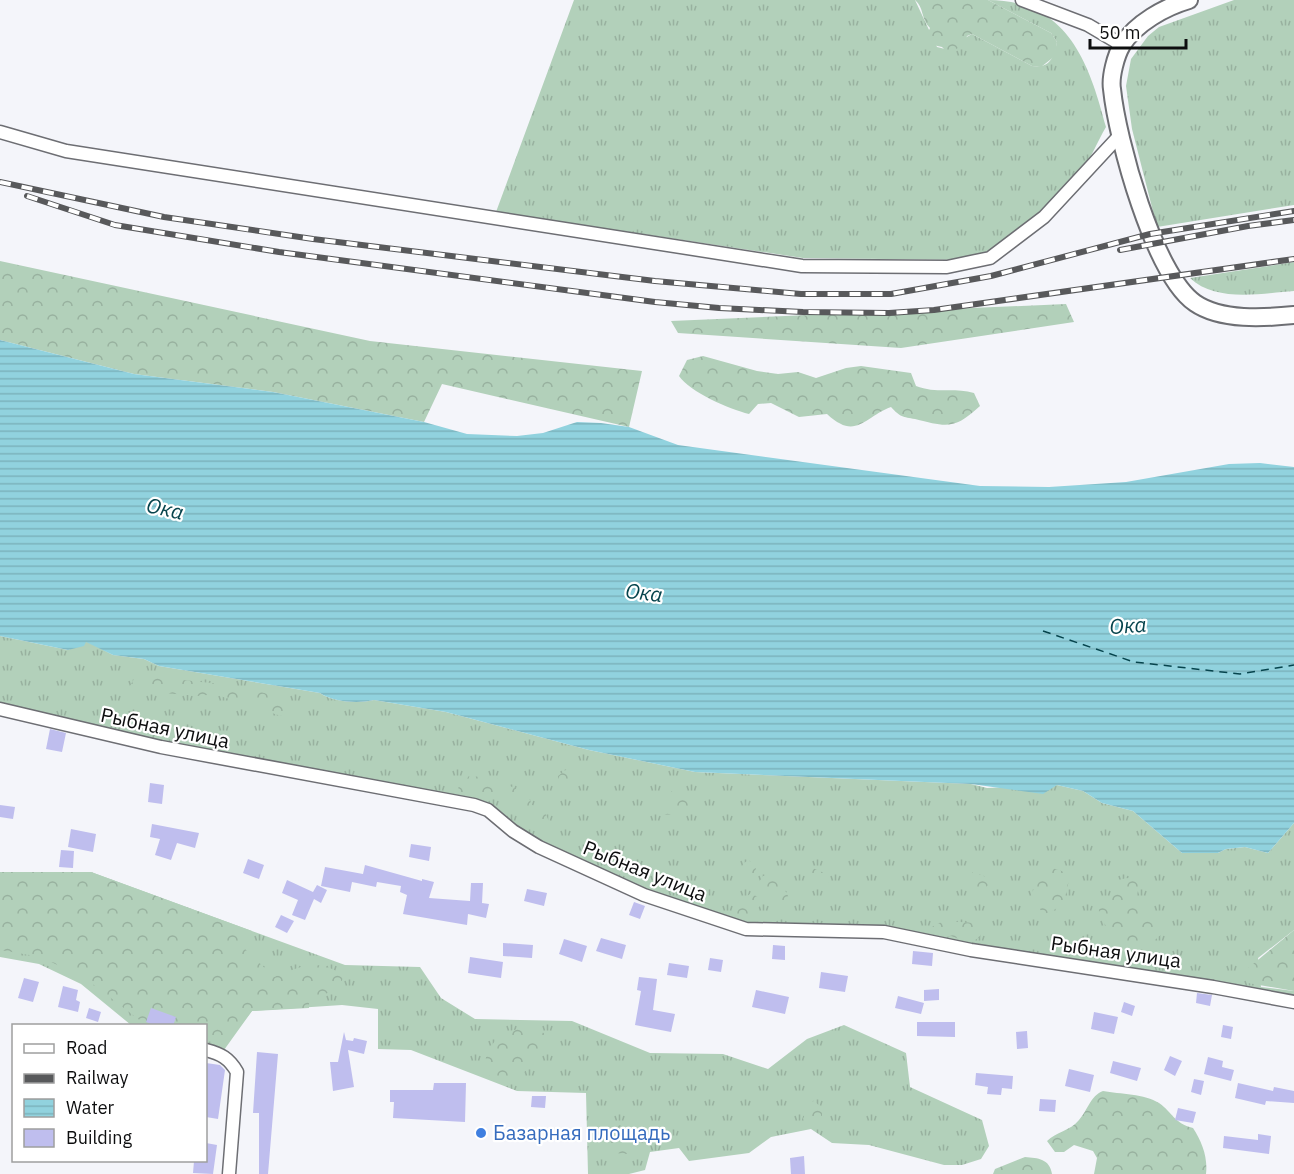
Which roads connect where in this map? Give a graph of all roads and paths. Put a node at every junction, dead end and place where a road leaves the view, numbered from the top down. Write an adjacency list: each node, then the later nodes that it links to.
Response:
1 (1022, 0): 3 (street)
2 (1190, 0): 3 (main road)
3 (1122, 45): 5 (main road)
4 (0, 132): 5 (street)
5 (1121, 134): 6 (main road)
6 (1294, 315)
7 (0, 709): 8 (street, Рыбная улица)
8 (1294, 1002)
9 (207, 1050): 10 (street)
10 (229, 1174)

